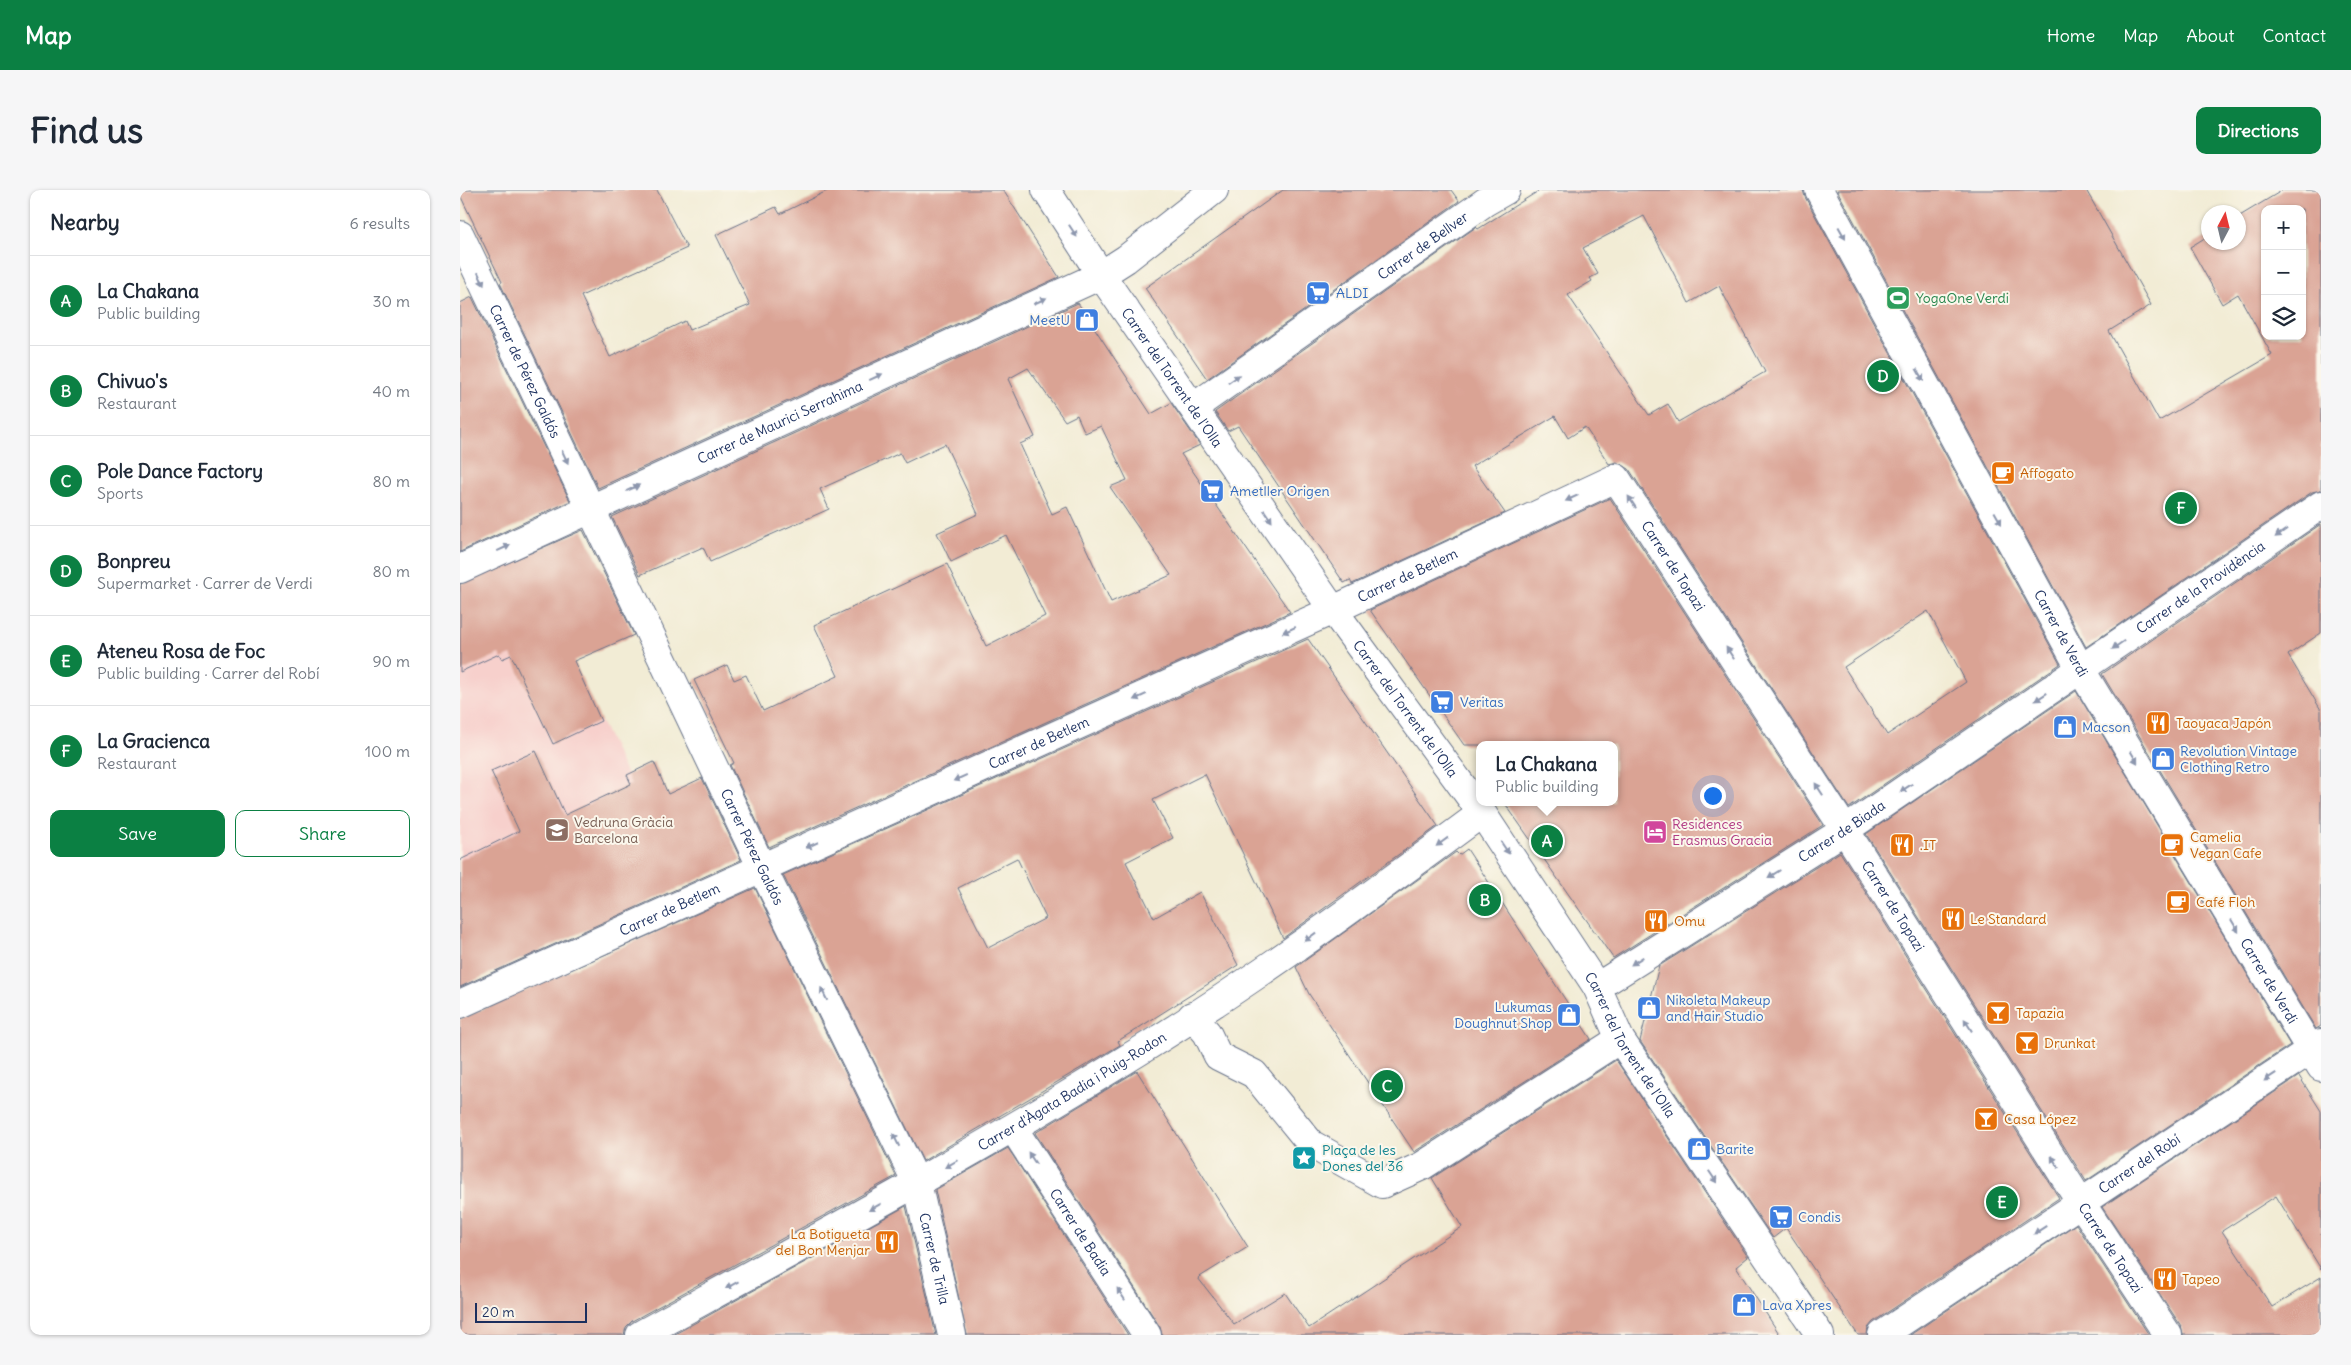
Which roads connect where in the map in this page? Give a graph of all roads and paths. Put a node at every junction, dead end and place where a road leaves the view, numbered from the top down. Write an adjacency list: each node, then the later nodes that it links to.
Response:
1 (1046, 190): 6 (street, Carrer del Torrent de l'Olla, one-way to 6)
2 (1214, 190): 6 (street, Carrer de Maurici Serrahima)
3 (1819, 190): 13 (street, Carrer de Verdi, one-way to 13)
4 (1489, 194): 7 (street, Carrer de Bellver, one-way to 4)
5 (460, 235): 10 (street, Carrer de Pérez Galdós, one-way to 10)
6 (1101, 275): 7 (street, Carrer del Torrent de l'Olla); 10 (street, Carrer de Maurici Serrahima, one-way to 6)
7 (1194, 408): 12 (street, Carrer del Torrent de l'Olla, one-way to 12)
8 (1616, 478): 12 (street, Carrer de Betlem, one-way to 12); 17 (street, Carrer de Topazi, one-way to 8)
9 (2321, 505): 13 (street, Carrer de la Providència, one-way to 13)
10 (589, 509): 11 (street, Carrer de Maurici Serrahima, one-way to 10); 18 (street, Carrer Pérez Galdós)
11 (460, 569)
12 (1333, 610): 14 (street, Carrer del Torrent de l'Olla); 18 (street, Carrer de Betlem, one-way to 18)
13 (2081, 670): 17 (street, Carrer de Biada, one-way to 17); 23 (street, Carrer de Verdi, one-way to 23)
14 (1476, 805)
15 (1477, 806): 16 (street, Carrer del Torrent de l'Olla)
16 (1482, 813): 19 (street, Carrer del Torrent de l'Olla, one-way to 19); 21 (street, Carrer d'Àgata Badia i Puig-Rodon, one-way to 21)
17 (1845, 830): 19 (street, Carrer de Biada, one-way to 19); 26 (street, Carrer de Topazi, one-way to 17)
18 (762, 868): 20 (street, Carrer de Betlem); 25 (street, Carrer Pérez Galdós, one-way to 18)
19 (1597, 987): 22 (street, Carrer del Torrent de l'Olla)
20 (460, 1004)
21 (1192, 1016): 22 (street); 24 (street, Carrer d'Àgata Badia i Puig-Rodon)
22 (1620, 1039): 30 (street, Carrer del Torrent de l'Olla, one-way to 30)
23 (2317, 1054): 26 (street, Carrer del Robí, one-way to 26)
24 (1013, 1128): 25 (street, Carrer d'Àgata Badia i Puig-Rodon, one-way to 25); 29 (street, Carrer de Badia, one-way to 24)
25 (918, 1183): 27 (street, Carrer d'Àgata Badia i Puig-Rodon, one-way to 27); 28 (street, Carrer de Trilla)
26 (2081, 1204): 31 (street, Carrer del Robí, one-way to 31); 32 (street, Carrer de Topazi)
27 (640, 1335)
28 (952, 1335)
29 (1147, 1335)
30 (1820, 1335)
31 (1882, 1335)
32 (2168, 1335)

